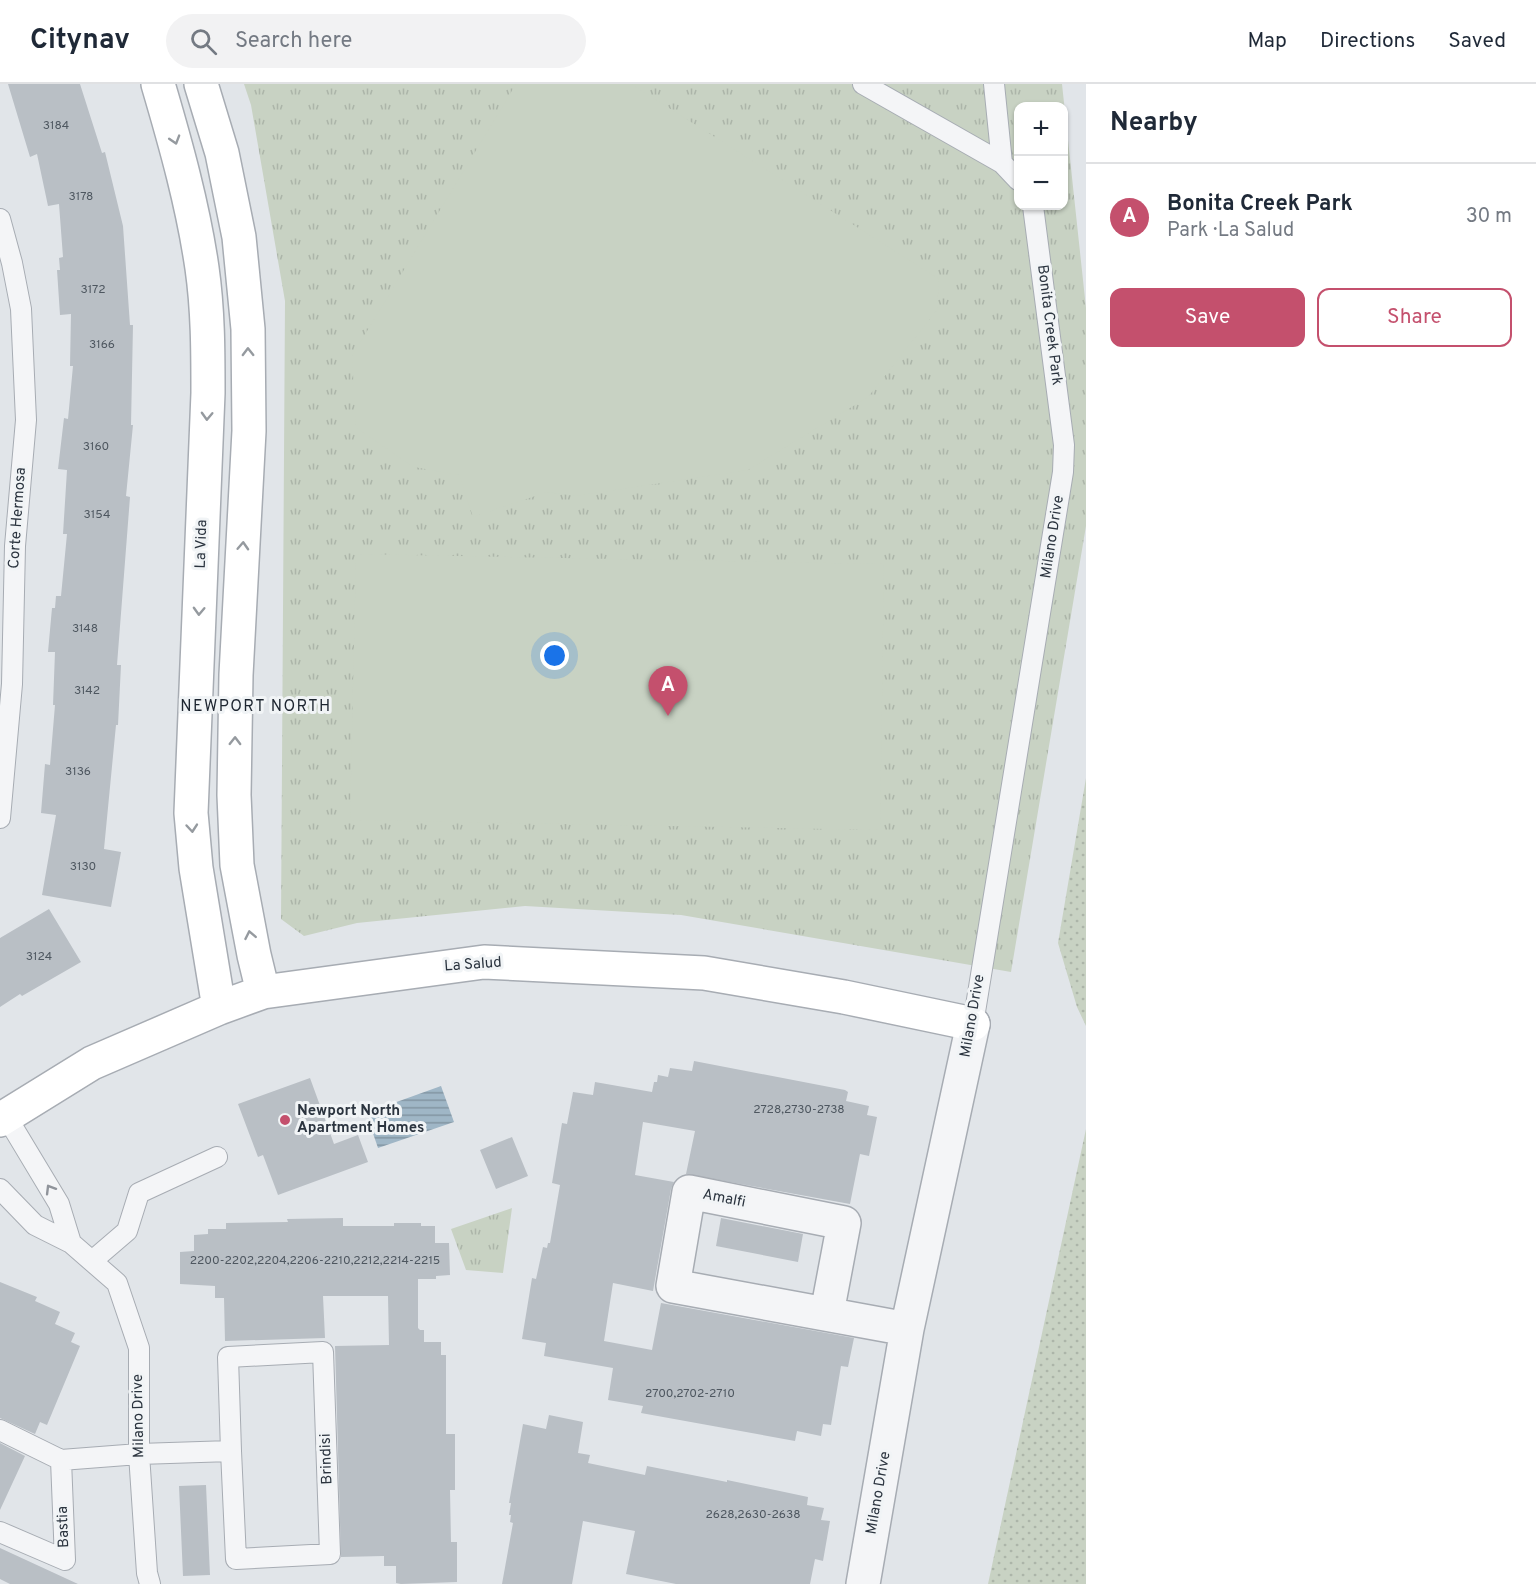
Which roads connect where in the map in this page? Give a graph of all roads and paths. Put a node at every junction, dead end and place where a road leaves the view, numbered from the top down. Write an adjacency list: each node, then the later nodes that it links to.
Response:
1 (158, 84): 14 (street, La Vida, one-way to 14)
2 (201, 84): 13 (street, one-way to 2)
3 (863, 84): 5 (lane)
4 (994, 84): 5 (lane)
5 (1002, 163): 6 (lane)
6 (1014, 176)
7 (1034, 210): 10 (lane, Bonita Creek Park)
8 (0, 219): 9 (lane, Corte Hermosa)
9 (6, 263): 11 (lane, Corte Hermosa)
10 (1064, 445): 15 (lane, Milano Drive)
11 (8, 546): 12 (lane, Corte Hermosa)
12 (0, 818)
13 (263, 992): 14 (street, La Salud); 15 (street, La Salud)
14 (219, 1008): 16 (street, La Salud)
15 (973, 1024): 22 (street, Milano Drive)
16 (3, 1118): 19 (lane, one-way to 16)
17 (217, 1157): 20 (lane)
18 (0, 1189): 19 (lane, Milano Drive)
19 (71, 1243): 20 (lane, Milano Drive)
20 (92, 1261): 25 (lane, Milano Drive)
21 (827, 1314): 21 (street, Amalfi); 22 (street, Amalfi)
22 (907, 1329): 29 (street, Milano Drive)
23 (0, 1430): 26 (lane)
24 (231, 1450): 24 (lane, Brindisi); 25 (lane)
25 (139, 1454): 26 (lane); 28 (lane, Milano Drive)
26 (61, 1460): 27 (lane, Bastia)
27 (0, 1532)
28 (150, 1584)
29 (863, 1584)

